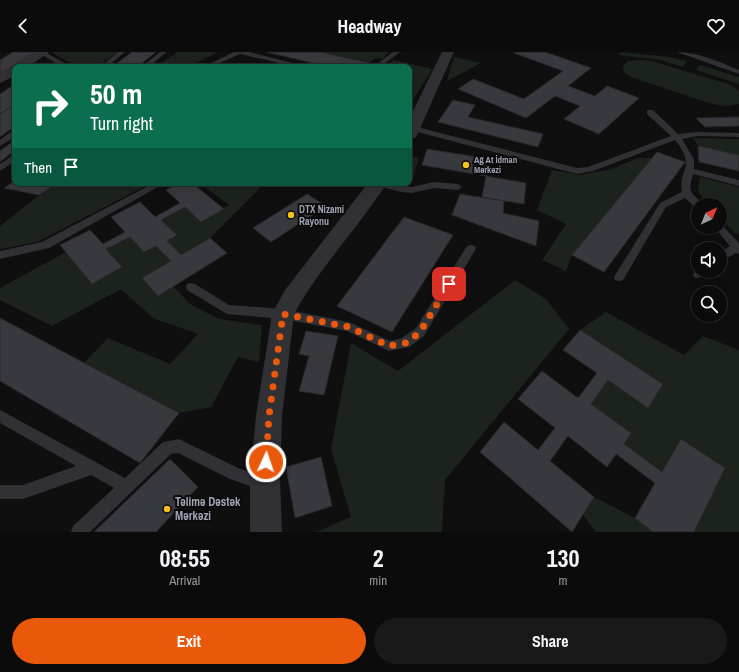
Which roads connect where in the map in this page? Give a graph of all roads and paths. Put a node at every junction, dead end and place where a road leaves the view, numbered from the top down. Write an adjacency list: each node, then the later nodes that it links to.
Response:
1 (42, 52): 8 (street); 9 (lane)
2 (122, 52): 10 (lane)
3 (164, 52): 11 (lane)
4 (240, 52): 12 (lane); 13 (lane)
5 (398, 52): 14 (lane)
6 (448, 52): 19 (street)
7 (680, 52): 16 (lane)
8 (24, 64)
9 (63, 64)
10 (107, 64)
11 (148, 64)
12 (213, 64)
13 (283, 64)
14 (380, 64)
15 (12, 72): 17 (street)
16 (739, 72)
17 (0, 79)
18 (650, 112): 23 (lane)
19 (412, 130)
20 (412, 132): 23 (lane)
21 (12, 135): 24 (lane)
22 (739, 135): 23 (lane)
23 (676, 137): 27 (lane)
24 (0, 144)
25 (12, 159): 26 (lane)
26 (0, 168)
27 (690, 171): 28 (lane); 33 (lane)
28 (739, 183)
29 (156, 186): 39 (lane)
30 (376, 186): 42 (street)
31 (390, 186): 32 (lane)
32 (458, 187)
33 (687, 193): 34 (lane); 40 (lane)
34 (692, 198)
35 (725, 234): 36 (lane)
36 (738, 248): 38 (lane)
37 (471, 249): 42 (lane)
38 (727, 254)
39 (0, 255)
40 (619, 278)
41 (192, 287): 42 (lane)
42 (283, 314): 45 (street)
43 (0, 416): 44 (lane)
44 (92, 468): 46 (lane); 47 (lane)
45 (265, 477): 46 (lane); 49 (street)
46 (126, 487): 48 (lane)
47 (0, 492)
48 (79, 532)
49 (266, 532)

